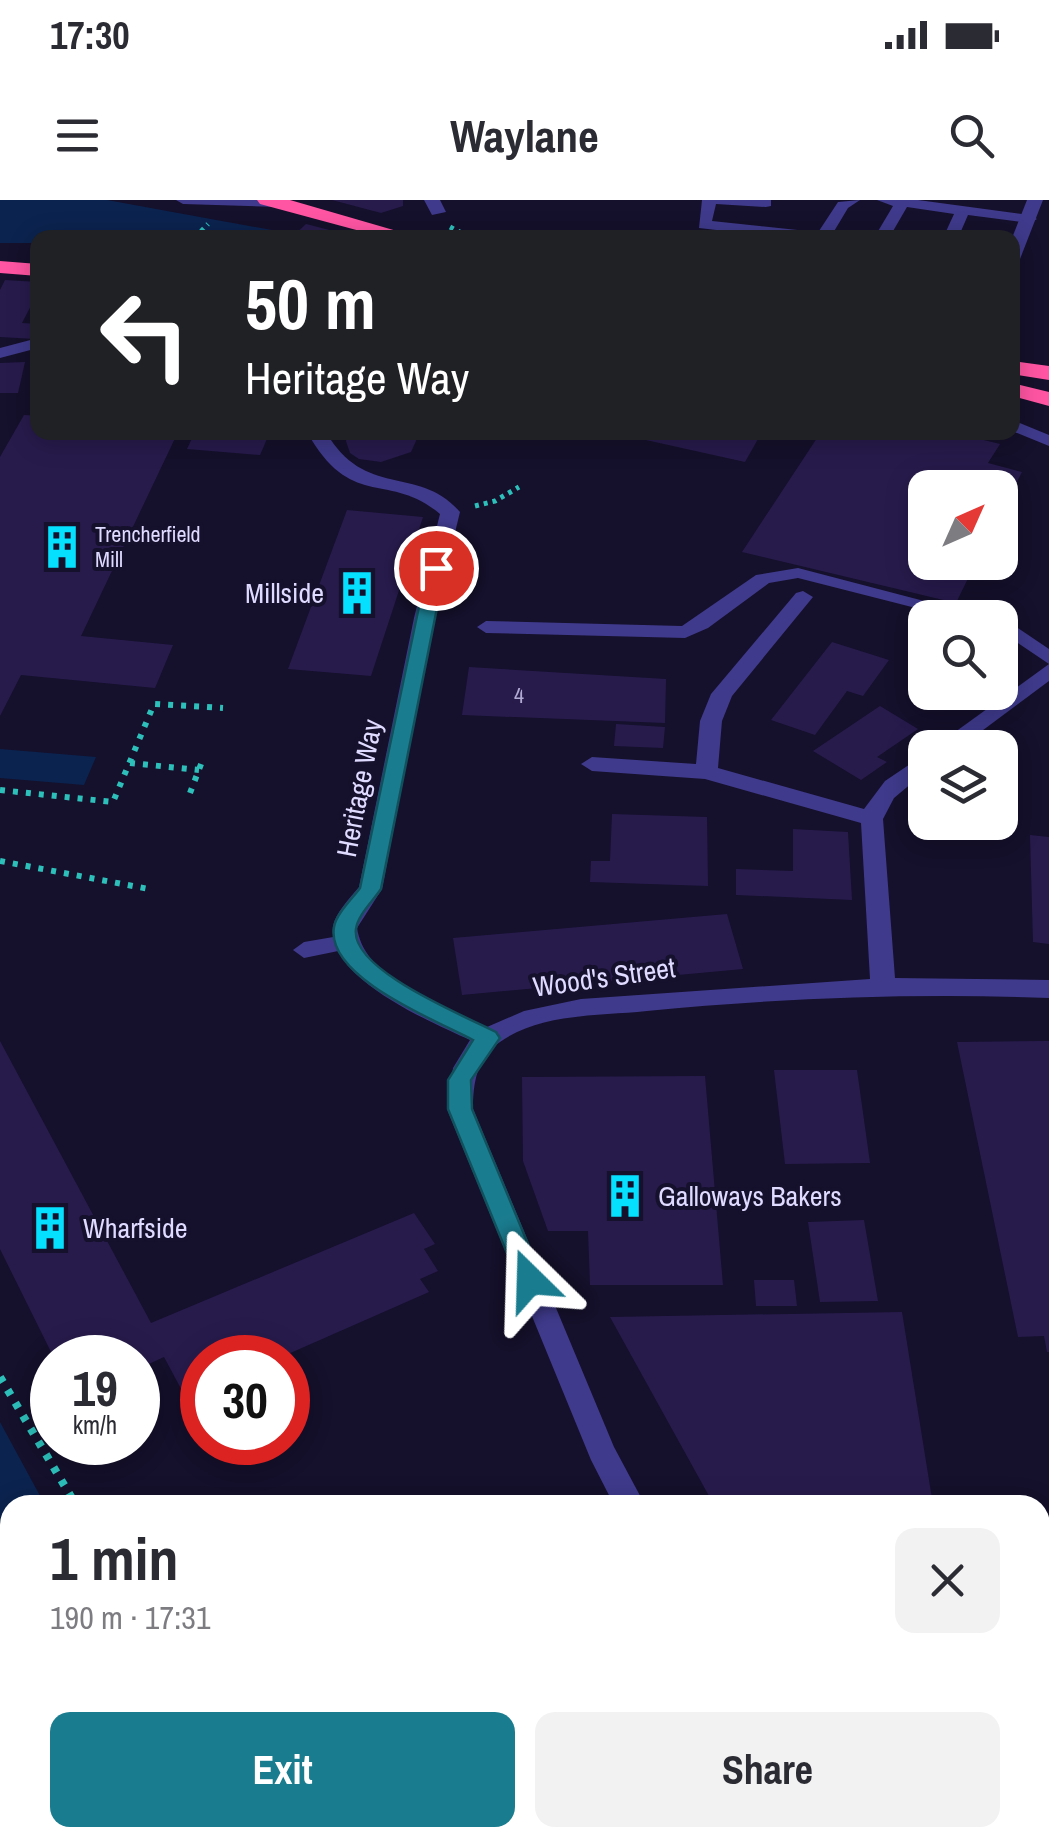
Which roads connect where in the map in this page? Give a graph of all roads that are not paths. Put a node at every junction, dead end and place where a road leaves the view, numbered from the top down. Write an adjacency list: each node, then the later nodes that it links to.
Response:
1 (183, 200): 7 (lane)
2 (709, 200): 15 (lane)
3 (718, 200): 9 (lane)
4 (854, 200): 16 (lane)
5 (884, 200): 8 (lane)
6 (1035, 200): 12 (street)
7 (273, 202): 14 (highway)
8 (902, 202): 10 (lane); 17 (lane)
9 (766, 203)
10 (926, 203): 11 (lane)
11 (963, 211): 12 (lane); 18 (lane)
12 (1030, 219): 13 (street); 19 (street)
13 (1049, 221)
14 (380, 230)
15 (756, 230)
16 (827, 230)
17 (886, 230)
18 (954, 230)
19 (1020, 241)
20 (5, 268): 21 (highway)
21 (30, 270)
22 (30, 346): 23 (lane)
23 (0, 352)
24 (1020, 369): 25 (highway)
25 (1049, 374)
26 (1020, 391): 27 (highway)
27 (1049, 399)
28 (1020, 429): 30 (lane)
29 (322, 440): 42 (street, Heritage Way)
30 (1049, 440)
31 (802, 597): 39 (street)
32 (908, 600): 33 (lane)
33 (486, 627)
34 (1018, 635): 35 (lane)
35 (1049, 658)
36 (1049, 672): 37 (street)
37 (969, 730)
38 (592, 764): 39 (street)
39 (706, 772): 41 (street)
40 (908, 775): 41 (street)
41 (872, 819): 44 (street)
42 (345, 942): 43 (lane); 46 (street)
43 (304, 950)
44 (884, 986): 45 (street, Wood's Street); 46 (street, Wood's Street)
45 (1049, 989)
46 (488, 1038): 47 (street)
47 (625, 1495)

